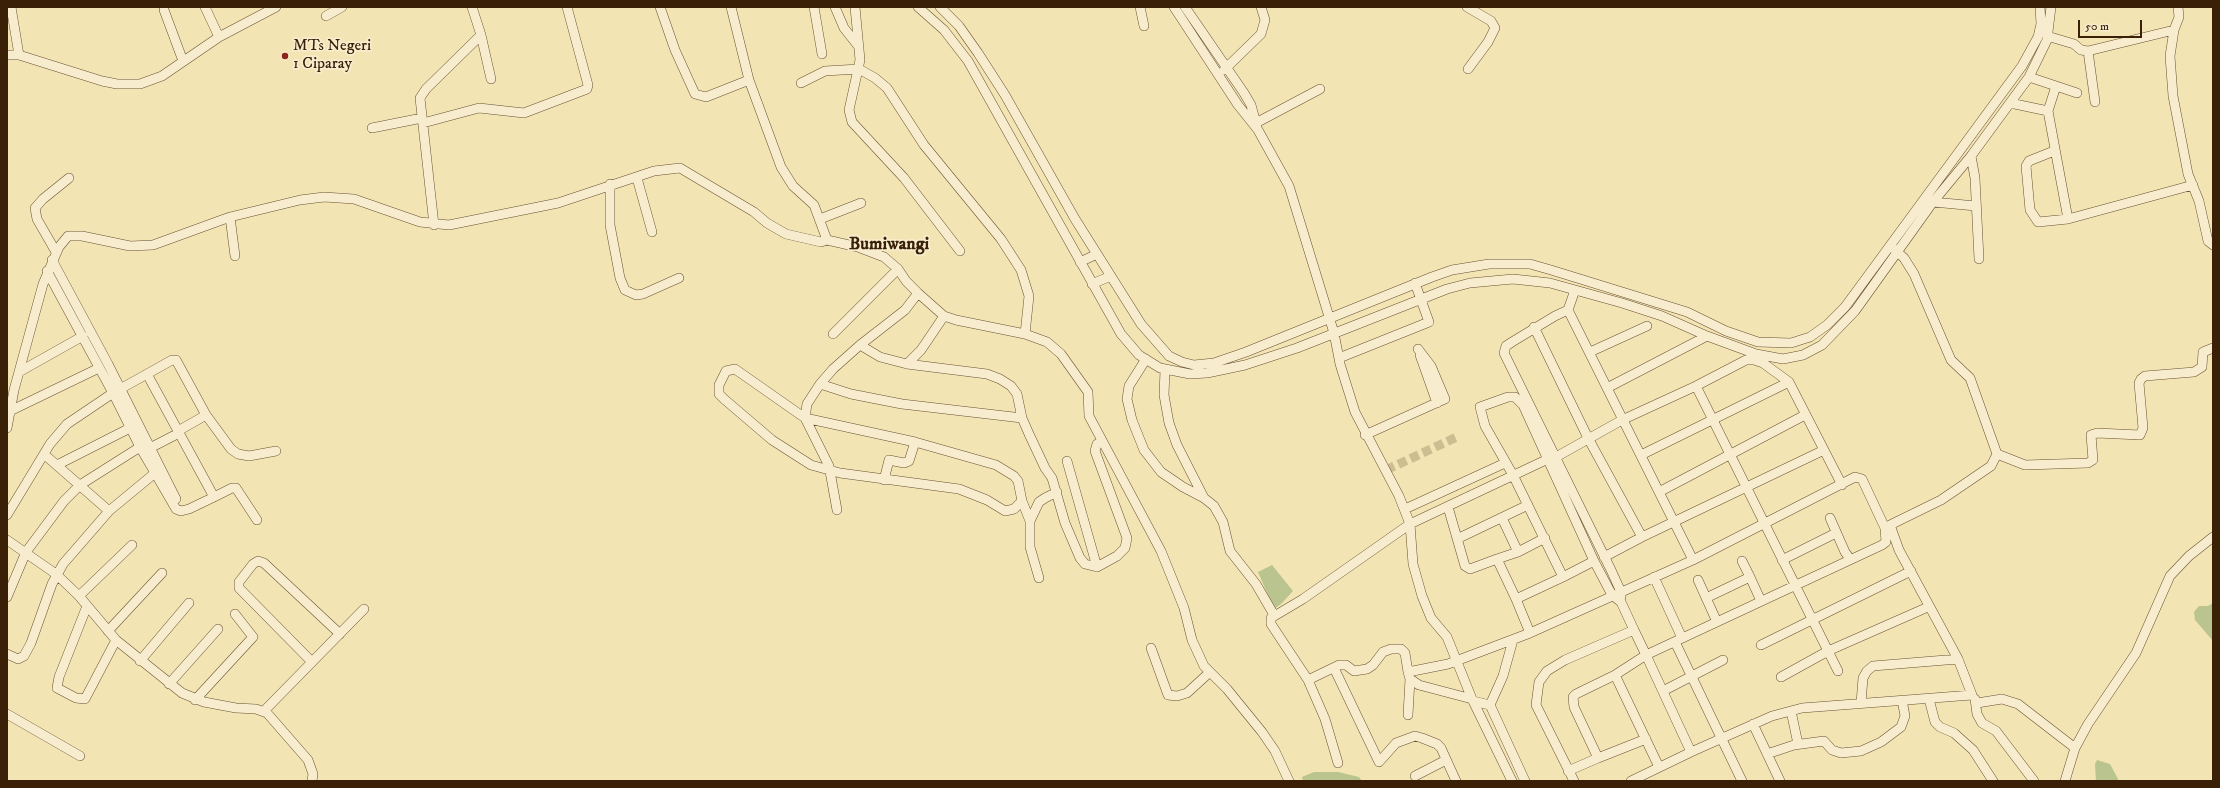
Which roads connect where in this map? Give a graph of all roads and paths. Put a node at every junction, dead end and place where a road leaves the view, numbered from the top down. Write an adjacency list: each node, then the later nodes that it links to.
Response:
1 (11, 7): 36 (street)
2 (205, 7): 30 (street)
3 (276, 7): 30 (street)
4 (342, 7): 23 (street)
5 (472, 7): 28 (street)
6 (568, 7): 55 (street)
7 (660, 7): 45 (street)
8 (730, 7): 45 (street)
9 (814, 7): 34 (street)
10 (835, 7): 31 (street)
11 (856, 7): 31 (street)
12 (918, 7): 38 (street)
13 (940, 7): 33 (street)
14 (1140, 7): 26 (street)
15 (1174, 7): 25 (street)
16 (1185, 7): 24 (street)
17 (1261, 7): 39 (street)
18 (1467, 7): 41 (street)
19 (2040, 7): 76 (street)
20 (2051, 7): 29 (street)
21 (2178, 7): 27 (street)
22 (164, 10): 37 (street)
23 (326, 16)
24 (1192, 17): 25 (street); 39 (street)
25 (1184, 22): 42 (street)
26 (1144, 26)
27 (2174, 30): 32 (street); 65 (street)
28 (481, 35): 44 (street); 55 (street)
29 (2046, 36): 32 (street); 43 (street)
30 (219, 37): 37 (street)
31 (859, 47): 40 (street)
32 (2088, 51): 52 (street)
33 (978, 53): 38 (street); 50 (street)
34 (822, 54)
35 (7, 55): 36 (street)
36 (20, 55): 37 (street)
37 (183, 61)
38 (968, 61): 51 (street)
39 (1227, 67): 42 (street); 56 (street)
40 (859, 69): 46 (street); 77 (street); 97 (street)
41 (1468, 69)
42 (1219, 75): 56 (street)
43 (2029, 77): 47 (street); 53 (street)
44 (491, 79)
45 (749, 80): 70 (street)
46 (801, 83)
47 (2056, 86): 49 (street); 54 (street)
48 (1320, 89): 56 (street)
49 (2077, 93)
50 (1004, 96): 51 (street); 60 (street)
51 (992, 102): 61 (street)
52 (2095, 102)
53 (2010, 103): 54 (street); 59 (street)
54 (2048, 112): 58 (street)
55 (423, 120): 57 (street); 72 (street)
56 (1256, 126): 93 (street)
57 (372, 128)
58 (2054, 150): 71 (street); 71 (street)
59 (1970, 156): 66 (street); 68 (street)
60 (1044, 168): 61 (street); 78 (street)
61 (1032, 174): 82 (street)
62 (69, 178): 79 (street)
63 (637, 178): 64 (street); 73 (street); 74 (street)
64 (610, 184): 72 (street); 86 (street)
65 (2193, 185): 71 (street); 75 (street)
66 (1933, 202): 68 (street); 76 (street)
67 (861, 203): 70 (street)
68 (1976, 206): 81 (street)
69 (230, 218): 72 (street); 79 (street); 80 (street)
70 (820, 219): 74 (street)
71 (2068, 219)
72 (434, 225)
73 (652, 232)
74 (827, 240): 83 (street)
75 (2213, 244)
76 (1894, 249): 89 (street); 99 (street); 135 (street)
77 (960, 251)
78 (1095, 255): 82 (street); 85 (street)
79 (54, 256): 84 (street); 114 (street)
80 (235, 256)
81 (1979, 259)
82 (1082, 261): 87 (street)
83 (898, 269): 90 (street); 96 (street)
84 (47, 271): 98 (street); 108 (street)
85 (1110, 276): 87 (street); 93 (street)
86 (679, 278)
87 (1093, 284): 104 (street)
88 (1575, 290): 89 (street); 91 (street); 99 (street)
89 (1418, 291): 93 (street); 93 (street); 103 (street)
90 (918, 293): 92 (street); 100 (street)
91 (1568, 310): 95 (street); 102 (street)
92 (944, 316): 97 (street); 105 (street)
93 (1331, 326): 103 (street); 107 (street)
94 (1647, 326): 102 (street)
95 (1534, 328): 127 (street); 138 (street)
96 (833, 334)
97 (1025, 334): 128 (street)
98 (83, 336): 106 (street); 108 (street)
99 (1707, 336): 113 (street)
100 (860, 345): 105 (street); 111 (street)
101 (2213, 348): 135 (street)
102 (1590, 352): 113 (street)
103 (1339, 358): 126 (street)
104 (1146, 359): 107 (street); 152 (street)
105 (907, 364): 120 (street)
106 (99, 368): 114 (street); 116 (street)
107 (1164, 370): 152 (street)
108 (19, 372): 116 (street)
109 (147, 374): 114 (street); 118 (street); 125 (street)
110 (1789, 382): 112 (street); 117 (street); 122 (street)
111 (820, 384): 119 (street); 120 (street)
112 (1696, 386): 121 (street); 122 (street)
113 (1607, 388): 121 (street)
114 (117, 391): 123 (street); 136 (street)
115 (1437, 403): 115 (street); 126 (street)
116 (10, 411): 124 (street)
117 (1805, 415): 132 (street); 134 (street)
118 (206, 416): 125 (street); 133 (street)
119 (805, 418): 129 (street); 142 (street); 142 (street)
120 (1022, 418): 149 (street)
121 (1622, 420): 127 (street); 137 (street)
122 (1713, 420): 134 (street); 137 (street)
123 (134, 427): 130 (street); 131 (street); 141 (street)
124 (7, 428)
125 (179, 432): 131 (street); 151 (street)
126 (1365, 435): 157 (street)
127 (1588, 438): 138 (street); 172 (street)
128 (1102, 441): 187 (street); 233 (street)
129 (915, 442): 145 (street); 153 (street)
130 (140, 447): 143 (street); 146 (street)
131 (150, 448): 161 (street)
132 (1824, 450): 147 (street); 148 (street)
133 (276, 451)
134 (1729, 454): 148 (street); 150 (street)
135 (1998, 454): 170 (street)
136 (45, 455): 141 (street); 162 (street)
137 (1641, 455): 150 (street)
138 (1552, 458): 140 (street); 144 (street); 180 (street); 185 (street)
139 (1067, 460): 187 (street)
140 (1506, 463): 144 (street); 154 (street)
141 (57, 465): 146 (street)
142 (830, 471): 145 (street); 158 (street)
143 (155, 473): 160 (street); 161 (street)
144 (1513, 475): 155 (street); 156 (street)
145 (884, 480): 153 (street)
146 (80, 485): 160 (street); 178 (street)
147 (1842, 485): 169 (street); 170 (street)
148 (1745, 488): 167 (street); 169 (street)
149 (1057, 492): 166 (street); 187 (street)
150 (1659, 492): 167 (street)
151 (214, 497): 161 (street); 165 (street)
152 (1204, 498): 210 (street)
153 (1022, 501): 166 (street)
154 (1423, 502): 157 (street); 159 (street)
155 (1528, 505): 163 (street); 175 (street)
156 (1448, 507): 159 (street); 174 (street)
157 (1405, 509): 168 (street)
158 (837, 510)
159 (1439, 510): 168 (street)
160 (109, 511): 190 (street)
161 (182, 511)
162 (7, 515)
163 (1502, 518): 174 (street); 179 (street)
164 (1830, 518): 171 (street)
165 (257, 520)
166 (1030, 520): 194 (street)
167 (1674, 522): 172 (street); 183 (street)
168 (1410, 524): 210 (street); 227 (street)
169 (1764, 524): 183 (street); 184 (street)
170 (1888, 527): 182 (street); 188 (street)
171 (1836, 533): 182 (street); 184 (street)
172 (1642, 537): 180 (street)
173 (2213, 537): 256 (street)
174 (1459, 538): 181 (street)
175 (1545, 538): 179 (street); 192 (street)
176 (7, 540): 178 (street)
177 (132, 545): 199 (street)
178 (26, 552): 190 (street); 200 (street)
179 (1518, 552): 181 (street)
180 (1604, 557): 197 (street)
181 (1497, 559): 202 (street)
182 (1850, 559): 196 (street)
183 (1693, 560): 191 (street)
184 (1782, 560): 196 (street)
185 (1594, 561): 192 (street); 198 (street)
186 (1742, 562): 193 (street)
187 (1097, 567)
188 (1911, 571): 207 (street); 211 (street)
189 (162, 573): 215 (street)
190 (56, 574): 199 (street); 224 (street)
191 (1654, 576): 197 (street); 220 (street)
192 (1564, 577): 202 (street)
193 (1750, 577): 201 (street); 203 (street)
194 (1039, 578)
195 (1698, 580): 201 (street)
196 (1794, 585): 203 (street); 211 (street)
197 (1621, 592): 198 (street); 204 (street)
198 (1612, 595): 204 (street); 216 (street)
199 (78, 596): 206 (street)
200 (7, 597)
201 (1706, 598): 212 (street)
202 (1516, 599): 216 (street)
203 (1761, 601): 212 (street)
204 (1621, 602): 214 (street)
205 (189, 603): 229 (street)
206 (87, 606): 215 (street); 218 (street)
207 (1928, 607): 223 (street); 226 (street)
208 (364, 609): 217 (street)
209 (235, 614): 243 (street)
210 (1274, 615): 238 (street)
211 (1812, 619): 221 (street); 223 (street)
212 (1718, 622): 220 (street)
213 (218, 628): 239 (street)
214 (1634, 630): 225 (street); 264 (street)
215 (108, 631): 218 (street)
216 (1530, 633): 219 (street)
217 (340, 634): 230 (street); 230 (street)
218 (116, 640): 229 (street)
219 (1513, 640): 227 (street); 247 (street)
220 (1679, 640): 225 (street); 236 (street)
221 (1761, 645)
222 (1152, 648): 233 (street)
223 (1828, 652): 232 (street); 237 (street)
224 (7, 654)
225 (1646, 655): 235 (street); 240 (street)
226 (1958, 659): 242 (street); 246 (street)
227 (1456, 660): 234 (street); 244 (street)
228 (1723, 660): 236 (street)
229 (140, 661): 239 (street)
230 (312, 662): 249 (street)
231 (1334, 668): 234 (street); 238 (street); 261 (street)
232 (1838, 671)
233 (1210, 672): 268 (street)
234 (1409, 676): 244 (street); 251 (street)
235 (1615, 676): 253 (street); 260 (street)
236 (1692, 677): 240 (street); 254 (street)
237 (1781, 677)
238 (1308, 680): 262 (street)
239 (169, 684): 243 (street)
240 (1663, 691): 257 (street)
241 (1929, 699): 242 (street); 245 (street); 276 (street)
242 (1974, 699): 256 (street); 277 (street)
243 (195, 700): 249 (street)
244 (1472, 700): 247 (street); 270 (street)
245 (1902, 700): 246 (street); 255 (street)
246 (1861, 703): 248 (street)
247 (1490, 705): 271 (street)
248 (1792, 710): 252 (street); 255 (street)
249 (264, 711): 267 (street)
250 (7, 714): 259 (street)
251 (1408, 715)
252 (1753, 724): 254 (street); 258 (street)
253 (1646, 739): 260 (street); 263 (street)
254 (1721, 739): 257 (street); 274 (street)
255 (1798, 744): 258 (street)
256 (2075, 748): 278 (street)
257 (1691, 752): 263 (street)
258 (1767, 754): 275 (street)
259 (80, 756)
260 (1598, 758): 264 (street)
261 (1446, 760): 266 (street); 269 (street)
262 (1338, 763)
263 (1660, 767): 265 (street)
264 (1568, 771): 272 (street)
265 (1647, 777): 273 (street)
266 (1413, 779)
267 (312, 781)
268 (1289, 781)
269 (1456, 781)
270 (1512, 781)
271 (1525, 781)
272 (1574, 781)
273 (1631, 781)
274 (1742, 781)
275 (1780, 781)
276 (1993, 781)
277 (2034, 781)
278 (2065, 781)

